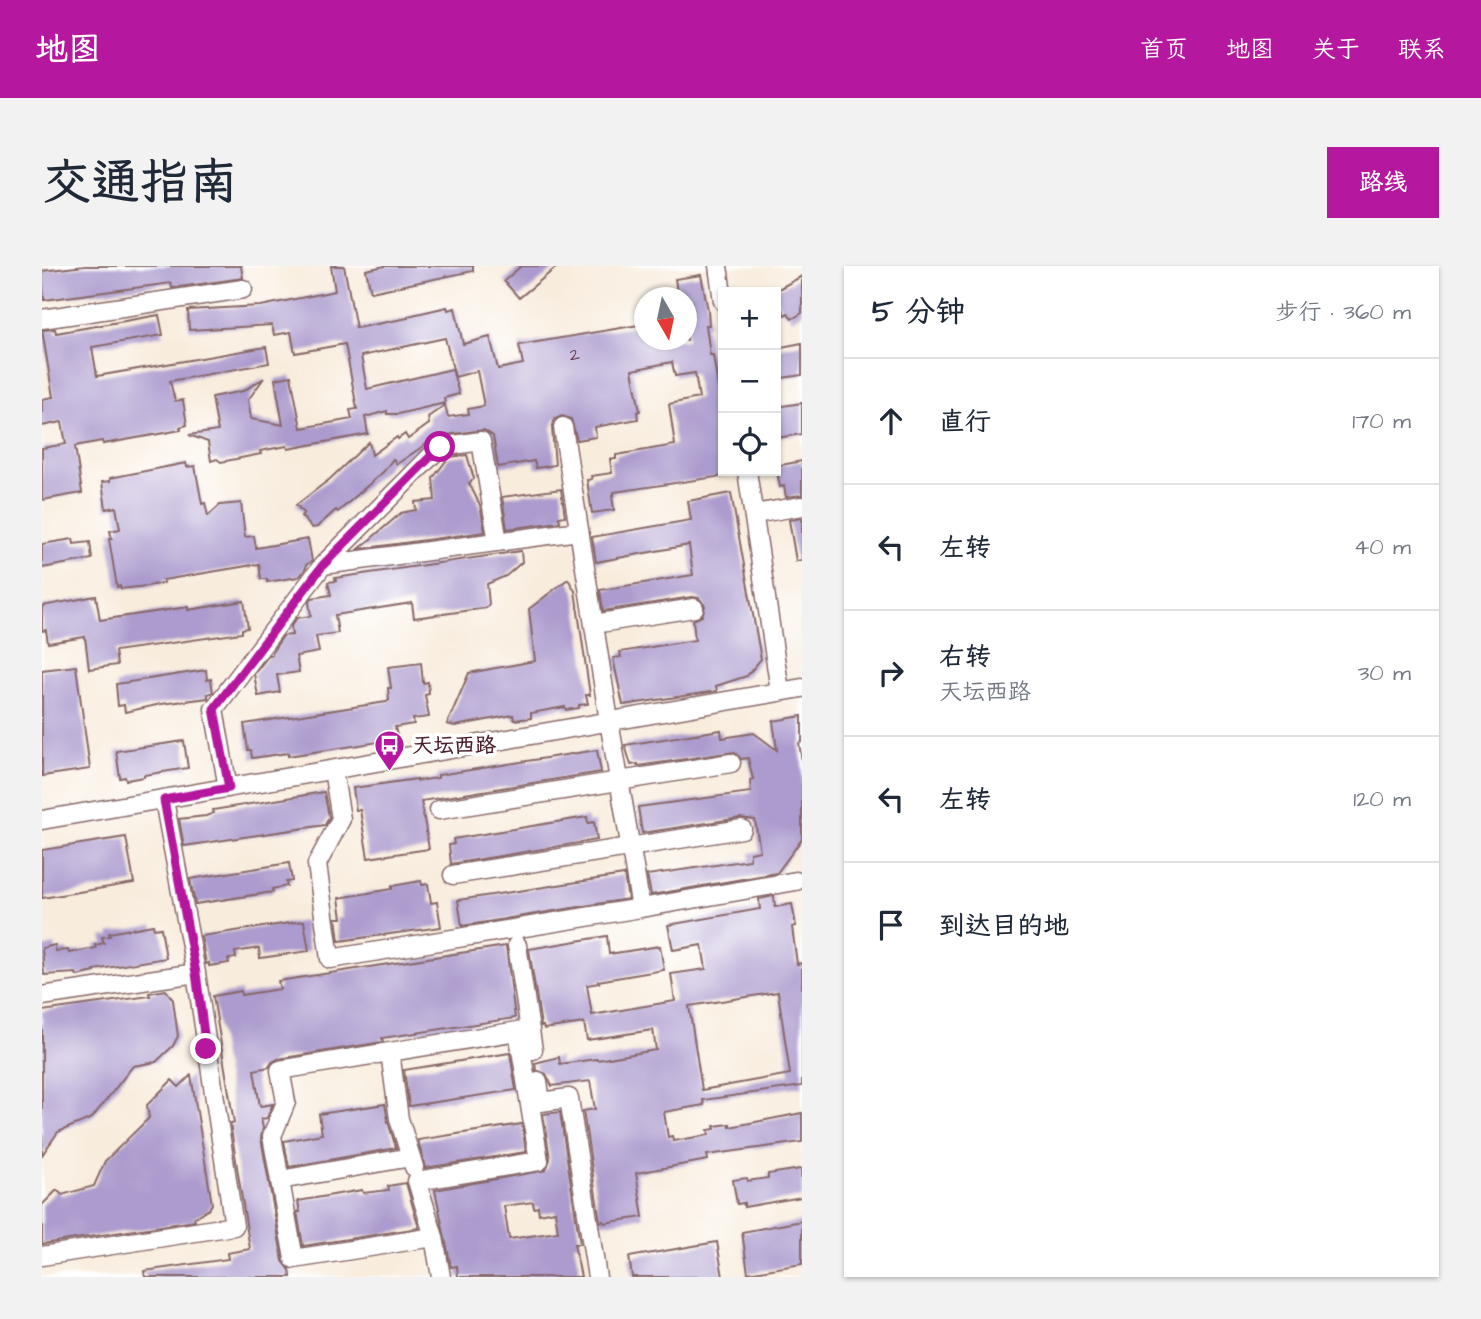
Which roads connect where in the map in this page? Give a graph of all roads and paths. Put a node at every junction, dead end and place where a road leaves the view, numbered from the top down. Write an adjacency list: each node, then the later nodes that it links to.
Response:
1 (718, 266): 2 (street)
2 (721, 287)
3 (243, 289): 4 (street)
4 (42, 319)
5 (563, 427): 9 (street)
6 (748, 476): 8 (street)
7 (802, 506): 8 (street)
8 (754, 514): 15 (street)
9 (579, 531): 10 (street); 13 (street)
10 (498, 542): 11 (street); 11 (street)
11 (323, 565): 20 (street)
12 (694, 608): 13 (street)
13 (594, 624): 16 (street)
14 (802, 688): 15 (street)
15 (780, 691): 16 (street)
16 (609, 721): 18 (street); 19 (street)
17 (731, 763): 19 (street)
18 (333, 770): 20 (street); 28 (street)
19 (619, 781): 22 (street); 25 (street)
20 (229, 788): 21 (street)
21 (164, 800): 23 (street); 30 (street)
22 (439, 810)
23 (42, 820)
24 (742, 829): 25 (street)
25 (631, 848): 26 (street); 28 (street)
26 (453, 875)
27 (796, 881): 28 (street)
28 (641, 908)
29 (517, 945): 39 (street)
30 (196, 973): 31 (street); 37 (street)
31 (42, 996)
32 (390, 1052): 33 (street); 34 (street); 35 (street)
33 (411, 1157): 34 (street); 35 (street)
34 (280, 1180): 36 (street)
35 (417, 1181): 36 (street)
36 (434, 1237): 38 (street)
37 (42, 1256)
38 (441, 1277)
39 (597, 1277)

